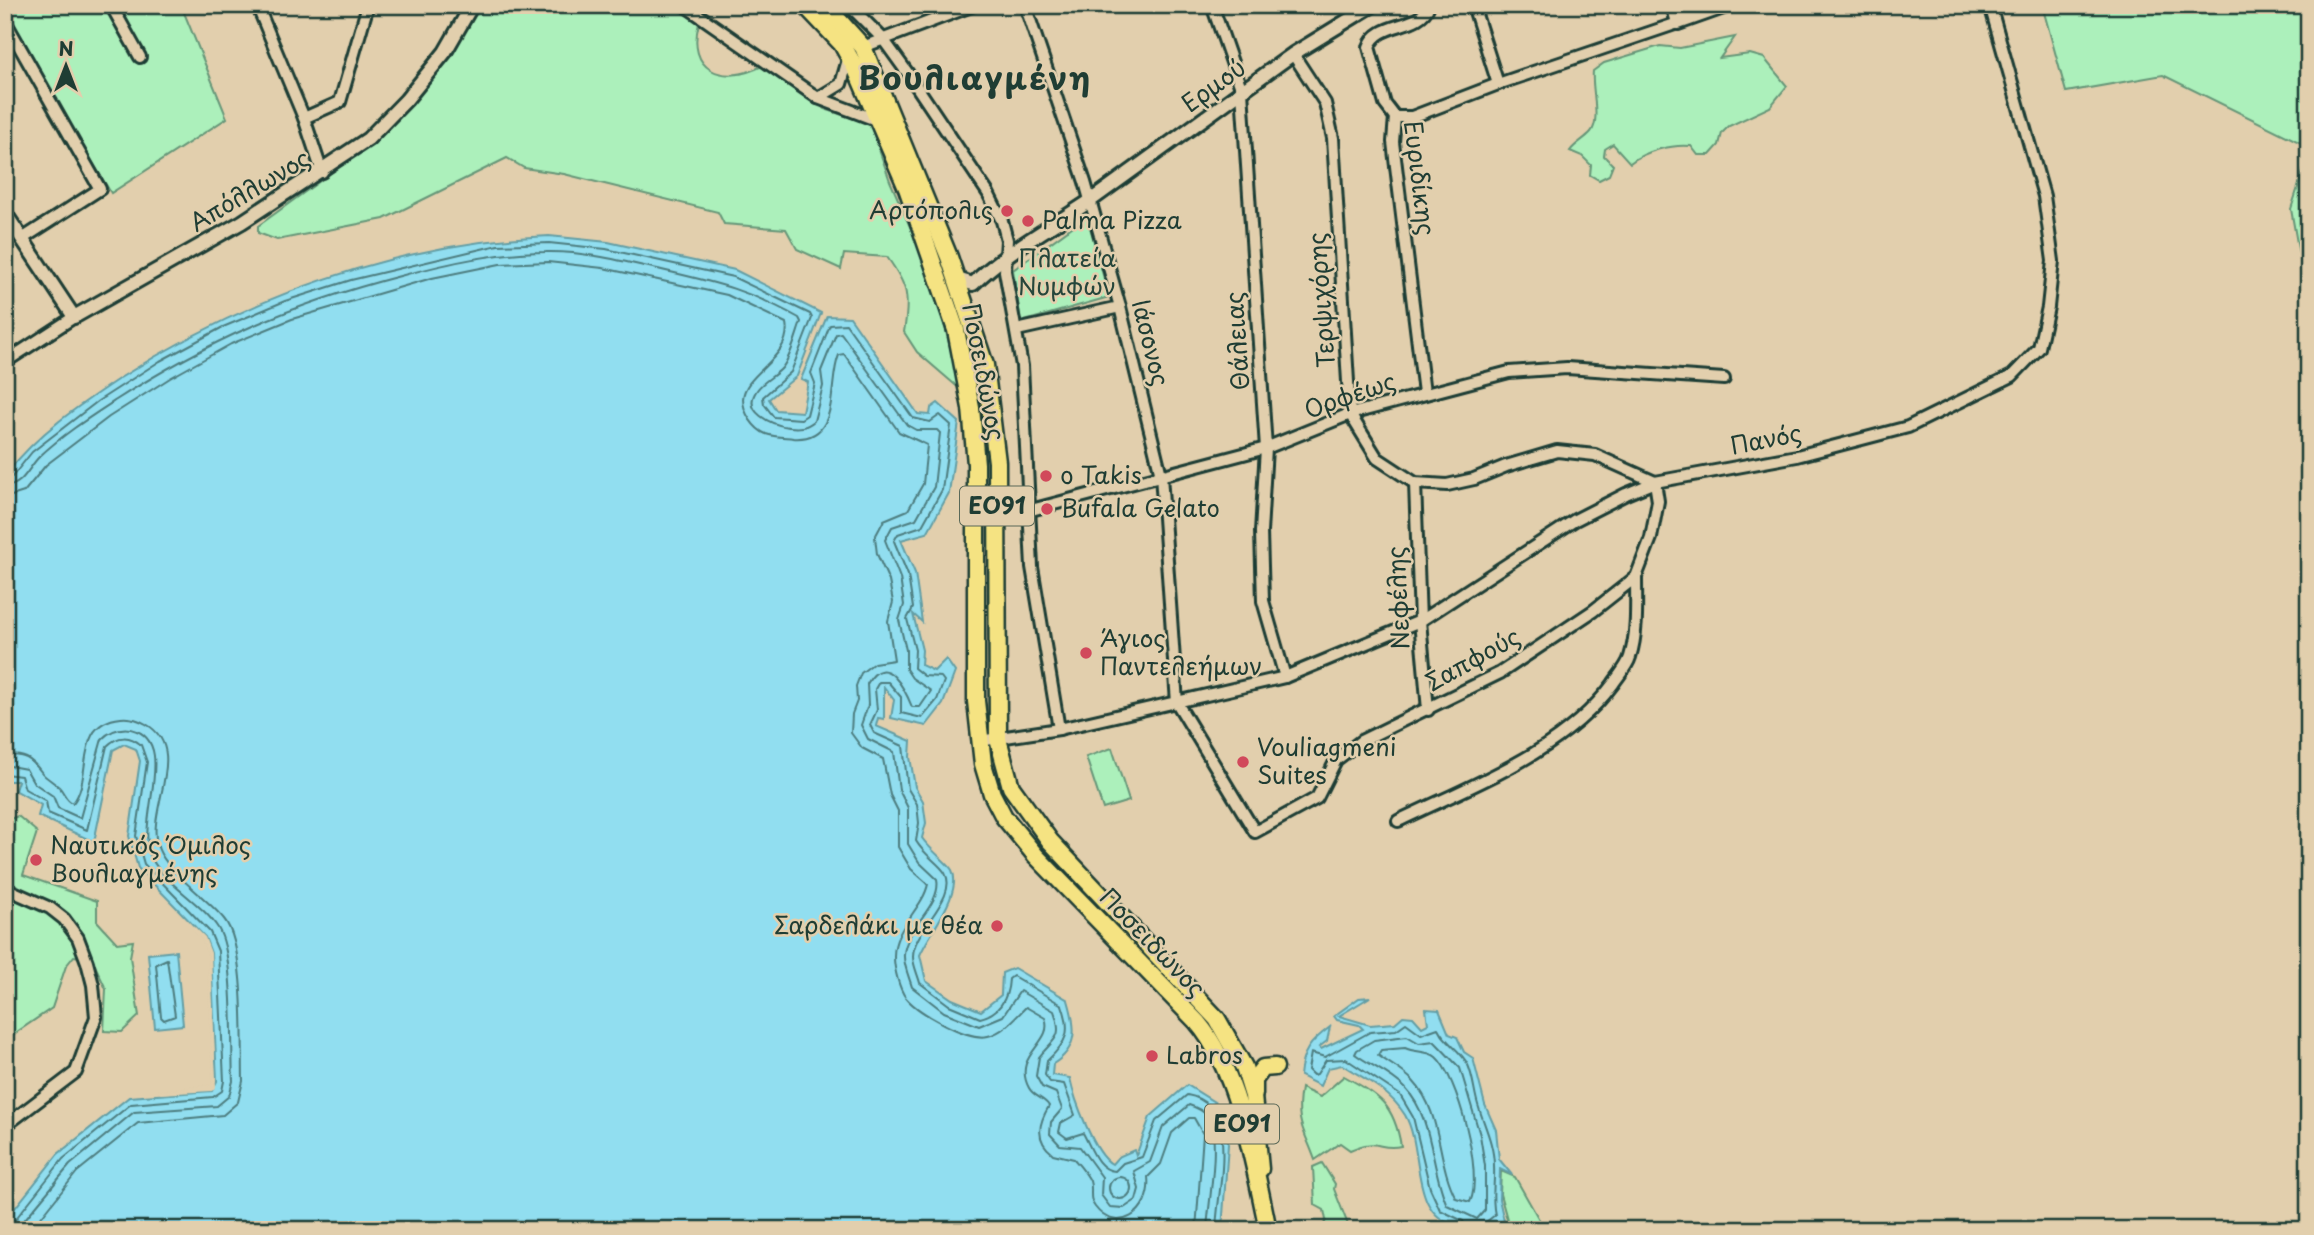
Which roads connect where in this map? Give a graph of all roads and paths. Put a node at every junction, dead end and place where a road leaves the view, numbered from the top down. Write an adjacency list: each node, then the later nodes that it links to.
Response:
1 (111, 5): 23 (street)
2 (257, 5): 28 (street)
3 (368, 5): 28 (street)
4 (472, 5): 30 (street, Απόλλωνος)
5 (684, 5): 26 (street)
6 (806, 5): 21 (main road, Ποσειδώνος / ΕΟ91)
7 (825, 5): 21 (main road, Ποσειδώνος / ΕΟ91)
8 (849, 5): 20 (street)
9 (974, 5): 20 (street)
10 (1025, 5): 31 (street, Ιάσονος)
11 (1212, 5): 25 (street, Θάλειας)
12 (1429, 5): 27 (street, Ευριδίκης)
13 (1473, 5): 24 (street)
14 (1673, 5): 19 (street)
15 (1729, 5): 19 (street)
16 (1990, 5): 45 (street, Πανός)
17 (1366, 6): 22 (street, Ερμού)
18 (5, 21): 33 (street)
19 (1678, 23): 24 (street)
20 (883, 39): 21 (street); 34 (street)
21 (856, 51): 26 (street); 29 (main road, Ποσειδώνος / ΕΟ91); 35 (main road, Ποσειδώνος / ΕΟ91)
22 (1293, 54): 25 (street, Ερμού); 42 (street, Τερψιχόρης)
23 (140, 57)
24 (1498, 84): 27 (street)
25 (1242, 91): 31 (street, Ερμού); 43 (street, Θάλειας)
26 (818, 98): 29 (street)
27 (1395, 117): 41 (street, Ευριδίκης)
28 (304, 118): 30 (street)
29 (876, 120): 35 (main road, Ποσειδώνος / ΕΟ91)
30 (322, 172): 37 (street, Απόλλωνος)
31 (1087, 203): 34 (street, Ερμού); 36 (street, Ιάσονος)
32 (5, 213): 33 (street)
33 (22, 239): 37 (street)
34 (1009, 257): 35 (street, Ερμού); 38 (street)
35 (949, 282): 48 (main road, Ποσειδώνος / ΕΟ91); 56 (main road, Ποσειδώνος / ΕΟ91)
36 (1120, 307): 38 (street); 44 (street, Ιάσονος)
37 (74, 317): 39 (street, Απόλλωνος)
38 (1017, 330): 47 (street)
39 (5, 362)
40 (1724, 379): 41 (street, Ορφέως)
41 (1424, 393): 42 (street, Ορφέως)
42 (1350, 414): 43 (street, Ορφέως); 46 (street, Τερψιχόρης)
43 (1266, 448): 44 (street, Ορφέως); 51 (street, Θάλειας)
44 (1161, 475): 47 (street, Ορφέως); 52 (street, Ιάσονος)
45 (1655, 482): 46 (street); 49 (street); 50 (street, Πανός)
46 (1415, 483): 50 (street, Νεφέλης)
47 (1028, 510): 48 (street, Ορφέως); 54 (street)
48 (997, 519): 55 (main road, Ποσειδώνος / ΕΟ91)
49 (1636, 577): 53 (street, Σαπφούς); 57 (street)
50 (1419, 621): 51 (street, Πανός); 53 (street, Νεφέλης)
51 (1285, 677): 52 (street, Πανός)
52 (1177, 703): 53 (street, Σαπφούς); 54 (street)
53 (1428, 710)
54 (1059, 729): 55 (street)
55 (998, 739): 56 (street); 59 (main road, Ποσειδώνος / ΕΟ91)
56 (979, 741): 60 (main road, Ποσειδώνος / ΕΟ91)
57 (1398, 821)
58 (5, 888): 63 (street)
59 (1235, 1050): 60 (main road); 62 (main road, Ποσειδώνος / ΕΟ91)
60 (1219, 1055): 64 (main road, Ποσειδώνος / ΕΟ91)
61 (1275, 1067): 62 (main road)
62 (1253, 1096): 64 (main road, Ποσειδώνος / ΕΟ91)
63 (5, 1126)
64 (1261, 1196): 65 (main road, Ποσειδώνος / ΕΟ91)
65 (1268, 1230)

